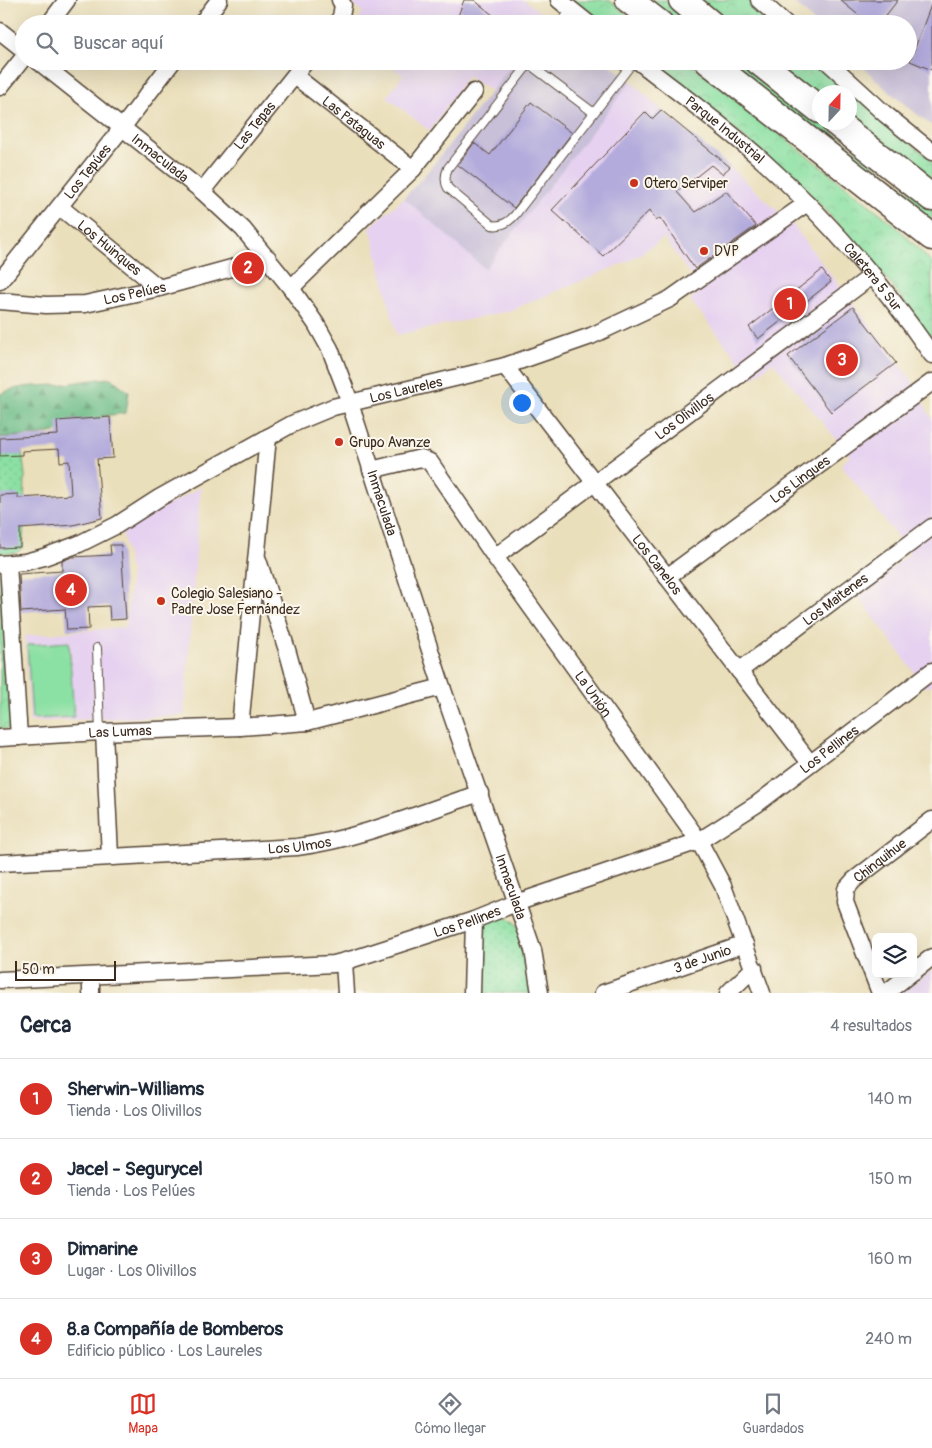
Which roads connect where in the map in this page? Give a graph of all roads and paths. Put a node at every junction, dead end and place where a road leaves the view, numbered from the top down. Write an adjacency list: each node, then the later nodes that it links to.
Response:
1 (67, 0): 8 (street)
2 (219, 0): 9 (street)
3 (629, 0): 12 (highway)
4 (682, 0): 13 (highway)
5 (759, 0): 14 (street)
6 (341, 2): 10 (street)
7 (565, 5): 11 (street)
8 (56, 15)
9 (208, 15)
10 (341, 15)
11 (578, 15)
12 (648, 15)
13 (701, 15)
14 (776, 15)
15 (0, 31): 16 (street)
16 (15, 43)
17 (15, 68): 29 (street)
18 (49, 70): 33 (street, Inmaculada)
19 (166, 70): 33 (street, Los Tepúes)
20 (299, 70): 28 (street, Las Tepas)
21 (525, 70): 32 (lane)
22 (539, 70): 32 (lane)
23 (629, 70): 32 (lane)
24 (647, 70): 39 (street, Parque Industrial)
25 (719, 70): 41 (highway)
26 (769, 70): 31 (highway)
27 (837, 70): 35 (street)
28 (295, 76): 36 (street, Las Pataguas); 37 (street, Las Tepas)
29 (0, 87)
30 (474, 92): 36 (street)
31 (812, 104)
32 (594, 113)
33 (122, 128): 37 (street, Inmaculada); 40 (street, Los Tepúes)
34 (845, 130): 38 (highway)
35 (932, 152)
36 (414, 169): 46 (street)
37 (202, 191): 42 (street, Inmaculada)
38 (932, 198)
39 (807, 203): 43 (street, Caletera 5 Sur); 49 (street, Los Laureles)
40 (60, 207): 44 (street, Los Tepúes); 45 (street, Los Huinques)
41 (932, 237)
42 (268, 258): 45 (street, Los Pelúes); 46 (street, Inmaculada)
43 (873, 275): 48 (street, Caletera 5 Sur); 54 (street, Los Olivillos)
44 (0, 281)
45 (159, 288): 47 (street, Los Pelúes)
46 (291, 288): 51 (street, Inmaculada)
47 (0, 301)
48 (932, 355)
49 (505, 366): 51 (street, Los Laureles); 54 (street, Los Canelos)
50 (932, 382): 59 (street, Los Lingues)
51 (349, 403): 52 (street, Los Laureles); 53 (street, Inmaculada)
52 (268, 437): 56 (street); 58 (street, Los Laureles)
53 (371, 470): 57 (street, La Unión); 63 (street, Inmaculada)
54 (595, 483): 57 (street, Los Olivillos); 59 (street, Los Canelos)
55 (932, 527): 61 (street, Los Maitenes)
56 (256, 553): 64 (street); 65 (street)
57 (495, 557): 72 (street, La Unión)
58 (4, 564): 67 (street)
59 (667, 577): 61 (street, Los Canelos)
60 (97, 648): 66 (lane)
61 (739, 671): 69 (street, Los Canelos)
62 (932, 671): 69 (street, Los Pellines)
63 (442, 687): 64 (street, Las Lumas); 70 (street, Inmaculada)
64 (307, 722): 65 (street, Las Lumas)
65 (240, 728): 66 (street, Las Lumas)
66 (102, 732): 67 (street, Las Lumas); 73 (street)
67 (19, 737): 68 (street, Las Lumas)
68 (0, 738)
69 (810, 763): 72 (street, Los Pellines)
70 (480, 792): 73 (street, Los Ulmos); 75 (street, Inmaculada)
71 (932, 820): 91 (street, Chinquihue)
72 (699, 841): 75 (street, Los Pellines); 77 (street, La Unión)
73 (110, 856): 74 (street, Los Ulmos)
74 (0, 863)
75 (516, 903): 76 (street, Los Pellines); 87 (street, Inmaculada)
76 (474, 920): 79 (street, Los Pellines); 86 (street)
77 (745, 944): 80 (street, La Unión); 88 (street, 3 de Junio)
78 (932, 957): 81 (street)
79 (344, 962): 84 (street, Los Pellines); 85 (street)
80 (754, 968): 89 (street); 90 (street, La Unión)
81 (917, 969)
82 (906, 978): 92 (street)
83 (0, 980): 84 (street, Los Pellines)
84 (91, 985)
85 (346, 993)
86 (472, 993)
87 (540, 993)
88 (603, 993)
89 (728, 993)
90 (762, 993)
91 (880, 993)
92 (886, 993)

